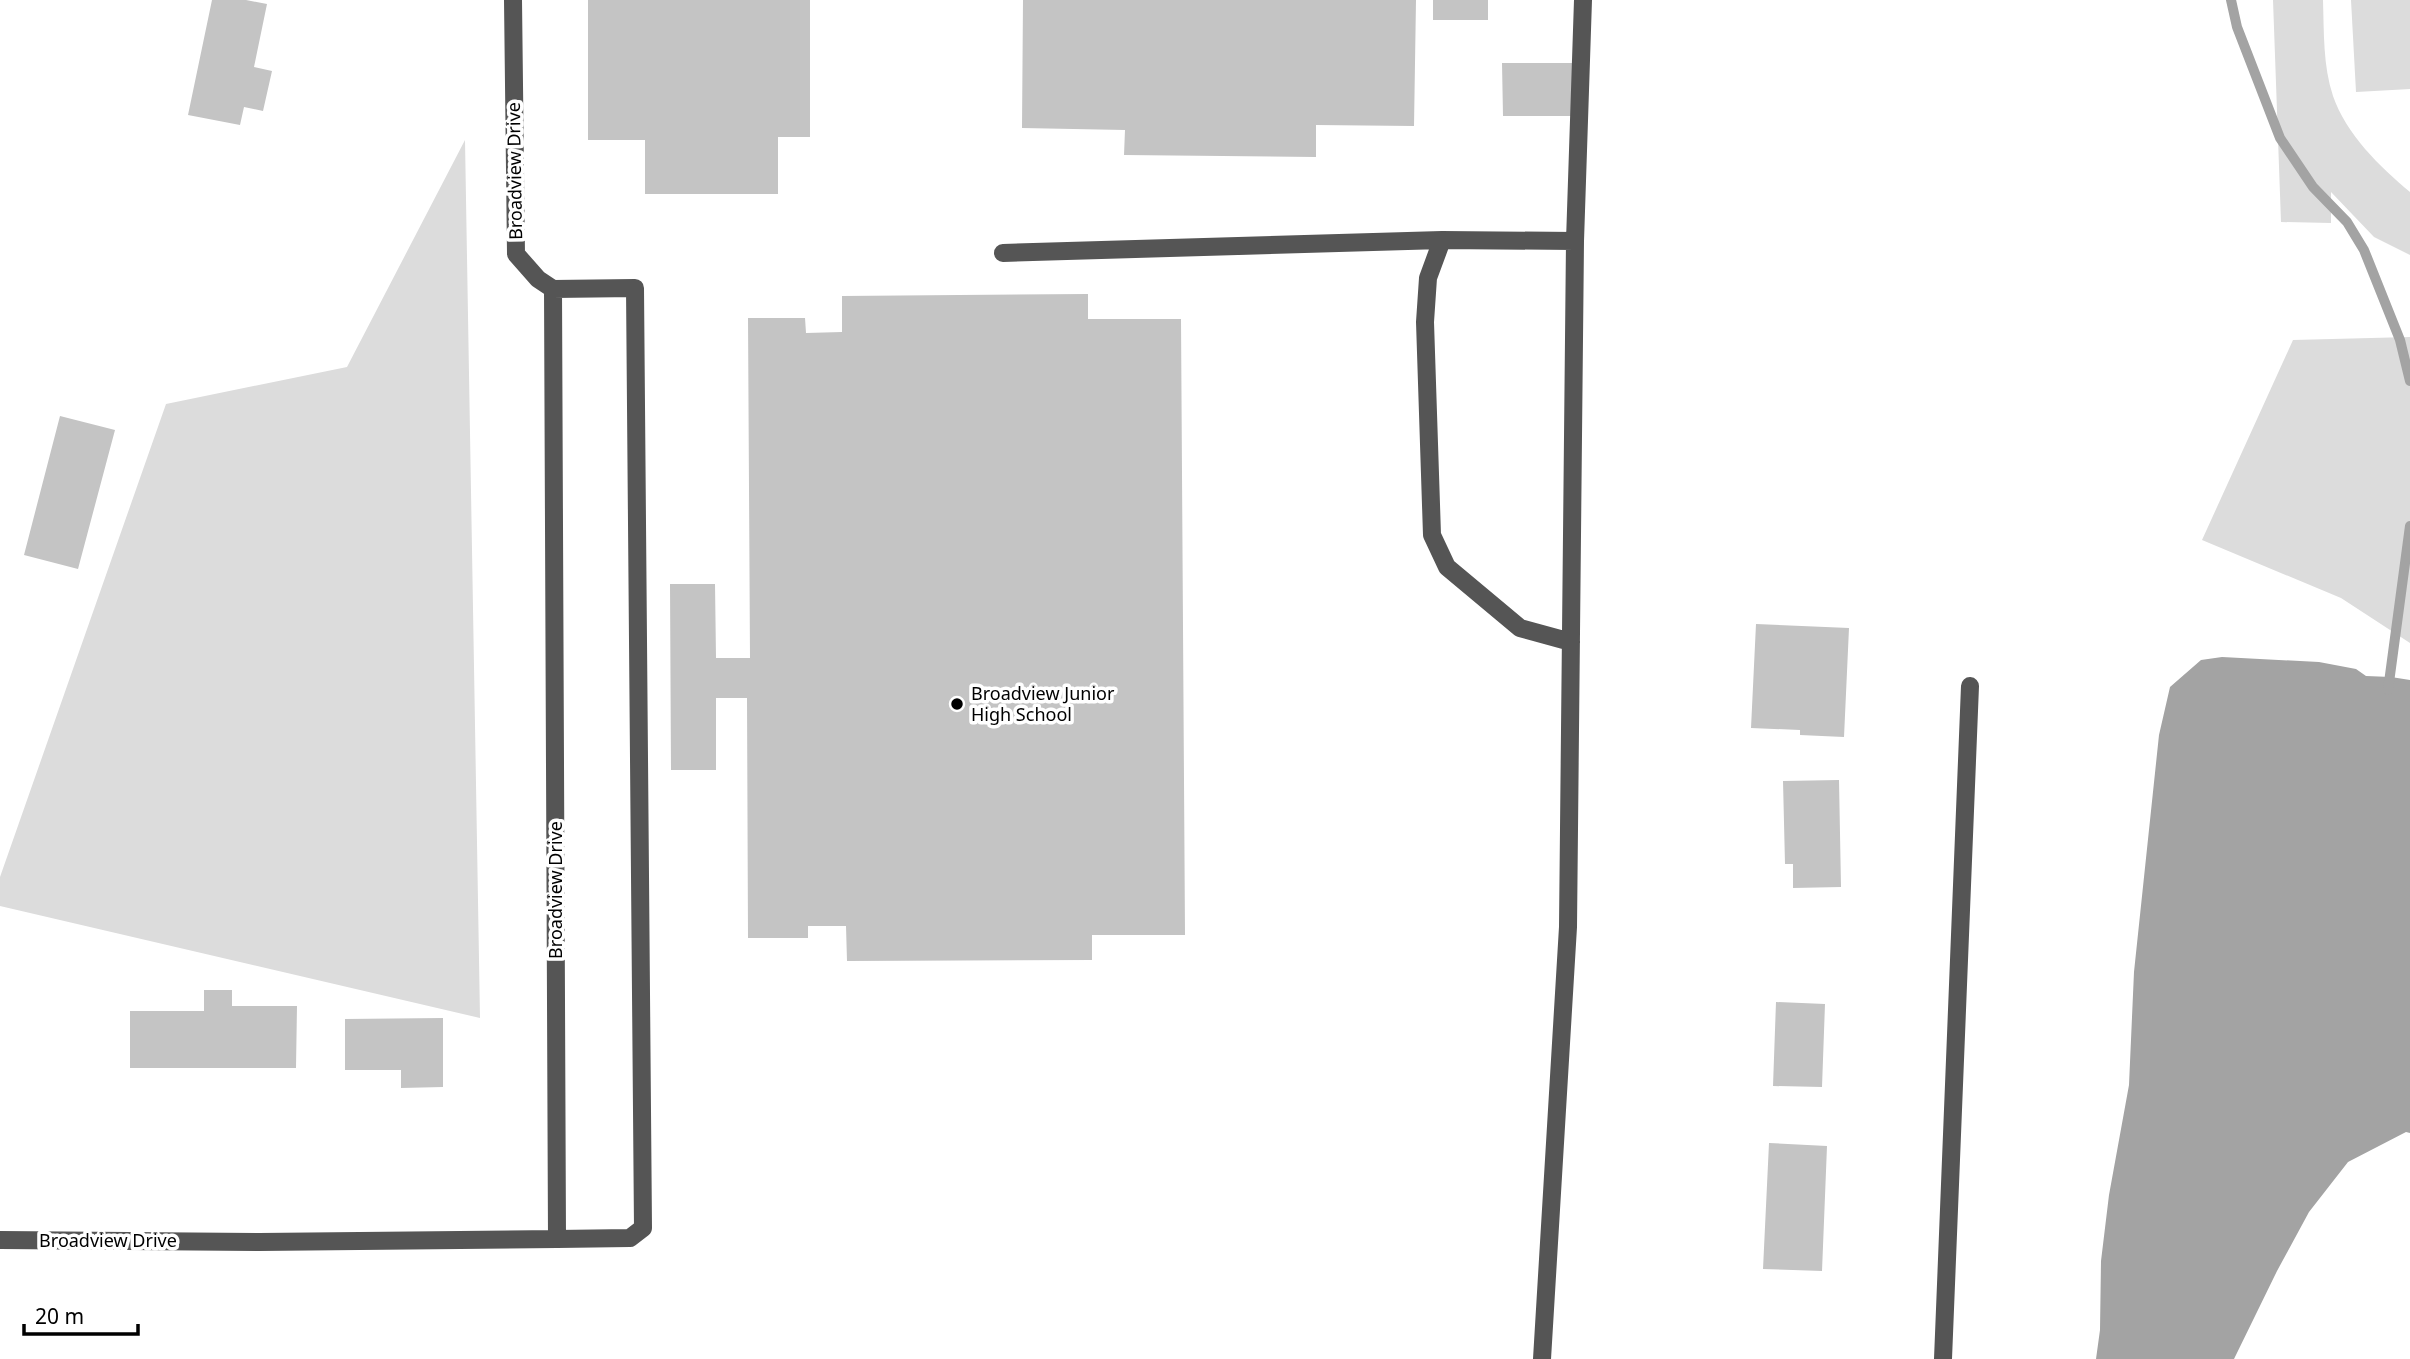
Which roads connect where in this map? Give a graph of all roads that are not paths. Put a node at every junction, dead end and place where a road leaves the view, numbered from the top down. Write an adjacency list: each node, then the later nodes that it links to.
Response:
1 (513, 0): 6 (street, Broadview Drive)
2 (1583, 0): 4 (street)
3 (1442, 240): 4 (street); 5 (street); 7 (street)
4 (1575, 241): 7 (street)
5 (1003, 253)
6 (553, 289): 9 (street, Broadview Drive); 9 (street)
7 (1571, 642): 11 (street)
8 (1970, 686): 12 (street)
9 (557, 1239): 10 (street, Broadview Drive)
10 (0, 1240)
11 (1542, 1359)
12 (1943, 1359)

